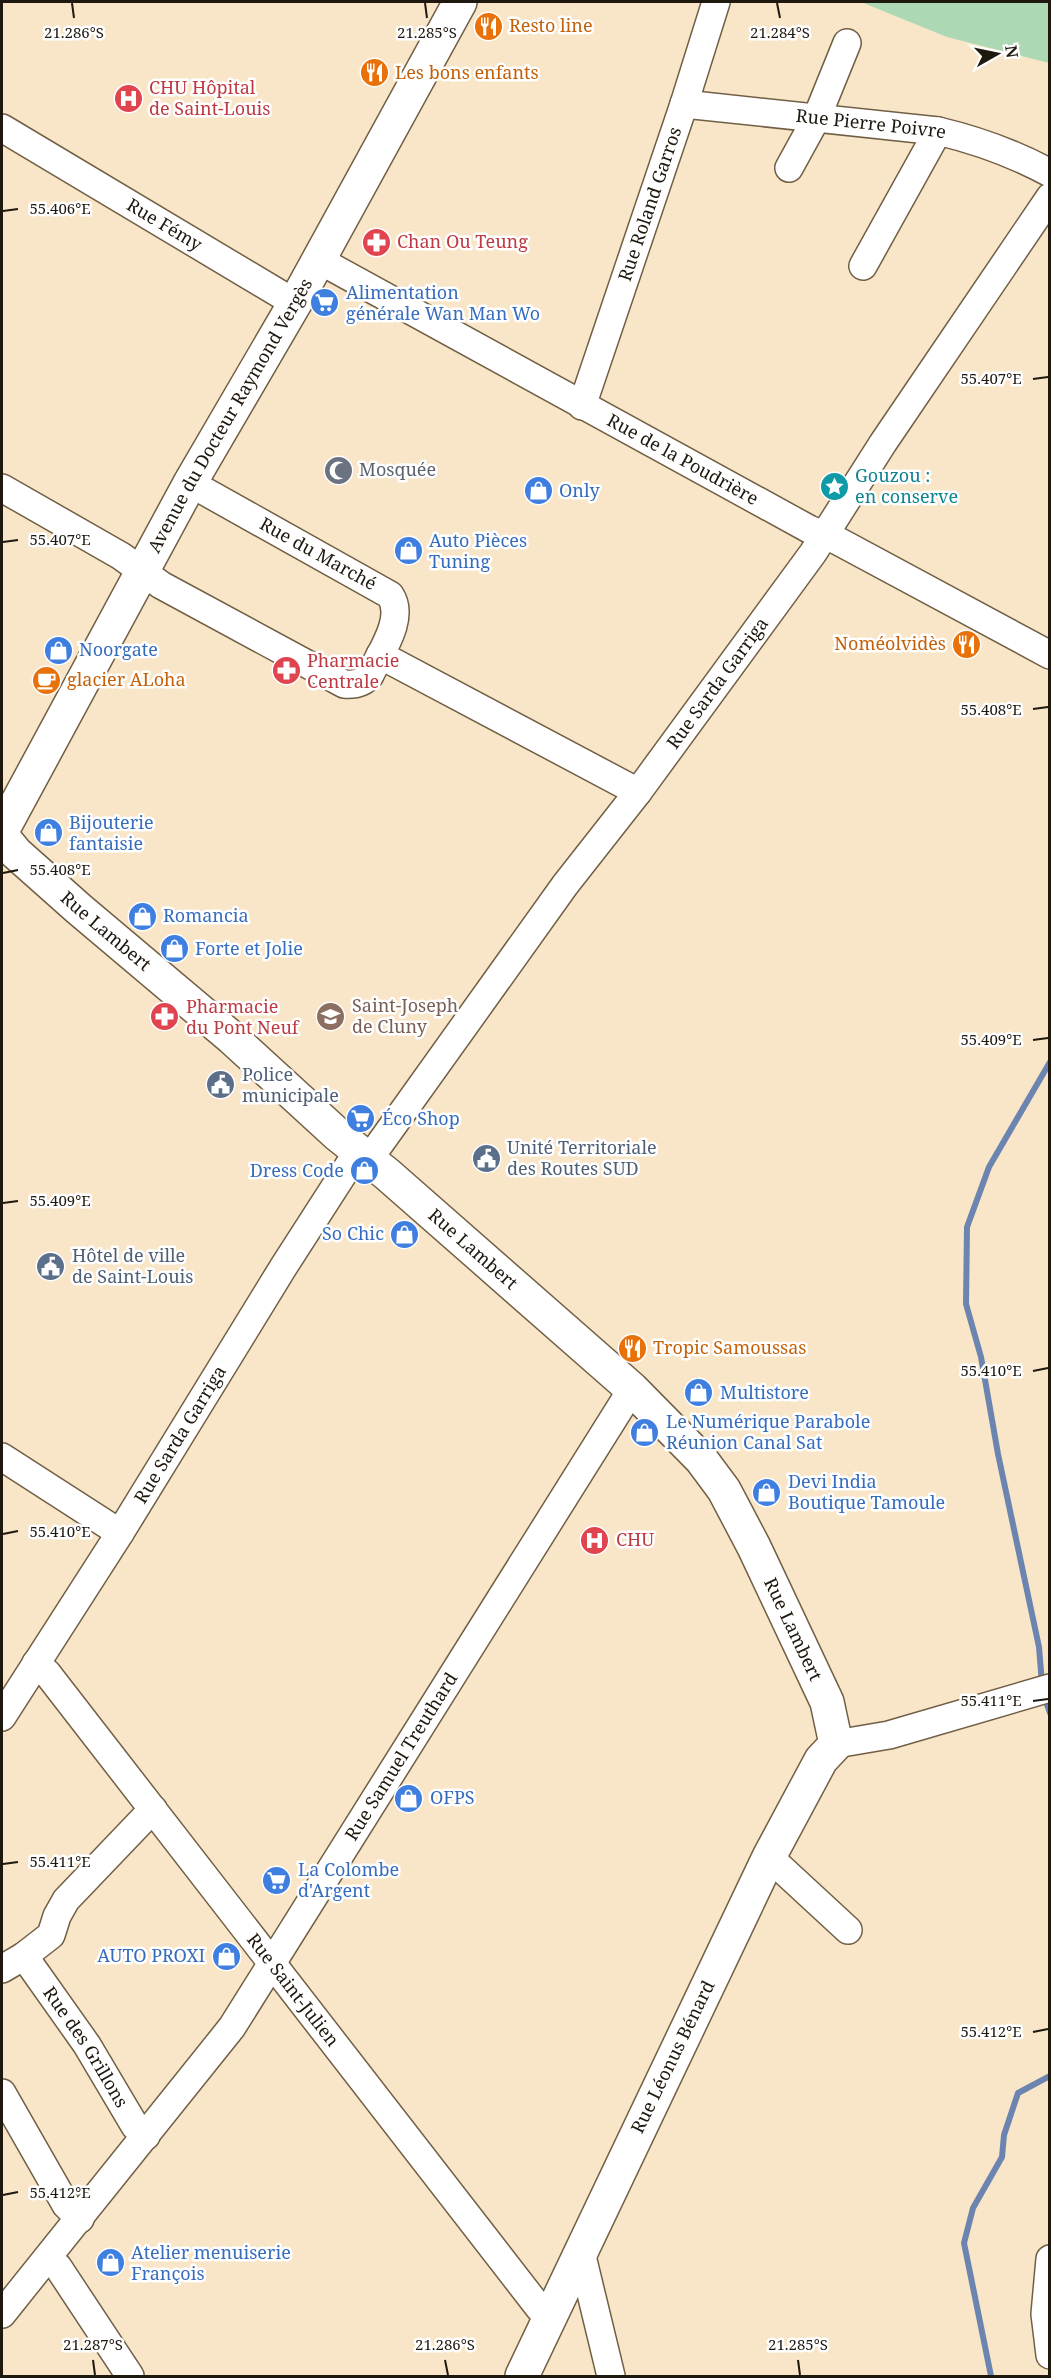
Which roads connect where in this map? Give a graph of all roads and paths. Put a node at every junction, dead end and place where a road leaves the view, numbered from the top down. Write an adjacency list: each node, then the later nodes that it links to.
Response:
1 (717, 2): 4 (street, Rue Roland Garros)
2 (454, 3): 11 (main road, Avenue du Docteur Raymond Vergès)
3 (847, 43): 5 (street)
4 (684, 104): 5 (street, Rue Pierre Poivre); 14 (street, Rue Roland Garros)
5 (817, 117): 7 (street, Rue Pierre Poivre); 8 (street)
6 (2, 128): 13 (street, Rue Fémy)
7 (938, 131): 9 (street, Rue Pierre Poivre); 12 (street)
8 (789, 168)
9 (1050, 173)
10 (1050, 196): 17 (street, Rue Sarda Garriga)
11 (317, 259): 13 (main road, Avenue du Docteur Raymond Vergès); 14 (street, Rue de la Poudrière)
12 (863, 266)
13 (295, 303): 15 (main road, Avenue du Docteur Raymond Vergès)
14 (582, 406): 17 (street, Rue de la Poudrière)
15 (190, 483): 18 (main road, Avenue du Docteur Raymond Vergès); 19 (street, Rue du Marché)
16 (2, 488): 18 (street)
17 (823, 535): 20 (street, Rue de la Poudrière); 21 (street, Rue Sarda Garriga)
18 (141, 571): 19 (street, Rue du Marché); 22 (main road, Avenue du Docteur Raymond Vergès)
19 (380, 655): 21 (street)
20 (1050, 655)
21 (638, 792): 24 (street, Rue Sarda Garriga)
22 (2, 831)
23 (2, 836): 24 (main road, Rue Lambert)
24 (363, 1155): 25 (main road, Rue Lambert); 27 (street, Rue Sarda Garriga)
25 (632, 1389): 31 (main road, Rue Lambert); 36 (street, Rue Samuel Treuthard)
26 (2, 1457): 27 (street)
27 (120, 1533): 28 (street, Rue Sarda Garriga)
28 (36, 1663): 30 (street, Rue Sarda Garriga); 32 (street, Rue Saint-Julien)
29 (1050, 1688): 31 (street)
30 (2, 1717)
31 (836, 1744): 33 (main road, Rue Léonus Bénard)
32 (153, 1809): 35 (street, Rue des Grillons); 36 (street, Rue Saint-Julien)
33 (770, 1857): 34 (street); 40 (main road, Rue Léonus Bénard)
34 (848, 1930)
35 (13, 1963): 38 (street, Rue des Grillons)
36 (272, 1963): 38 (street, Rue Samuel Treuthard); 44 (street, Rue Saint-Julien)
37 (2, 2093): 39 (street)
38 (146, 2136): 39 (street, Rue Samuel Treuthard)
39 (80, 2219): 41 (street, Rue Samuel Treuthard)
40 (581, 2252): 44 (main road, Rue Léonus Bénard); 48 (street)
41 (48, 2258): 43 (street, Rue Samuel Treuthard); 46 (street)
42 (1050, 2259): 45 (street)
43 (2, 2314)
44 (551, 2315): 47 (main road, Rue Léonus Bénard)
45 (1050, 2355)
46 (130, 2376)
47 (522, 2376)
48 (611, 2376)

